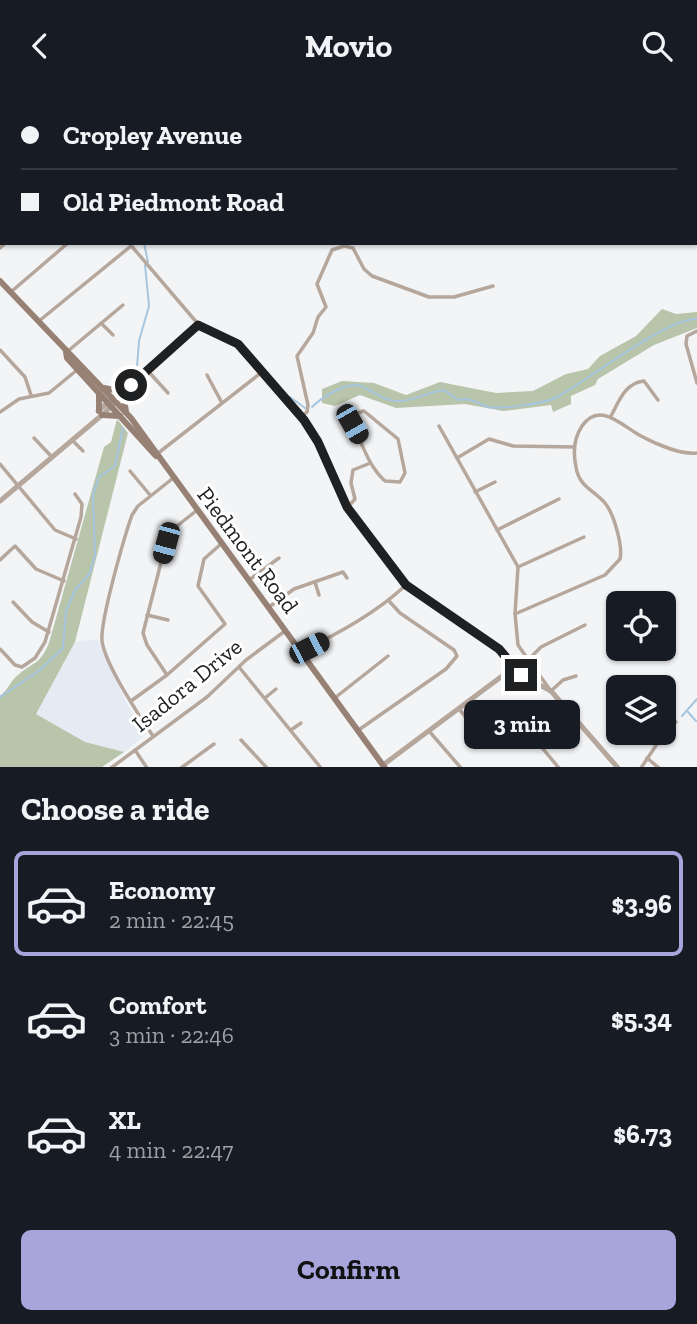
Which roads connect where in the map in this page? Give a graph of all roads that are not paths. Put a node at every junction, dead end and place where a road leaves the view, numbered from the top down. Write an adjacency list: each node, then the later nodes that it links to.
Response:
1 (66, 245): 6 (street)
2 (129, 245): 8 (street)
3 (131, 245): 10 (street)
4 (0, 281): 6 (main road, Piedmont Road)
5 (493, 286): 31 (street)
6 (10, 292): 8 (main road, Piedmont Road)
7 (123, 306): 9 (street)
8 (38, 322): 14 (main road, Piedmont Road)
9 (101, 323): 12 (street); 14 (street)
10 (198, 325): 16 (street); 17 (street)
11 (697, 331): 19 (street)
12 (113, 335)
13 (0, 350): 23 (street)
14 (66, 352): 15 (main road, Piedmont Road); 21 (main road, Piedmont Road)
15 (77, 370): 21 (main road, Piedmont Road); 23 (street)
16 (147, 370): 20 (street); 22 (street)
17 (262, 372): 26 (street); 31 (street)
18 (207, 375): 26 (street)
19 (697, 383)
20 (128, 388): 21 (main road); 25 (street); 29 (main road)
21 (100, 389): 25 (main road, Piedmont Road); 28 (main road)
22 (168, 393)
23 (30, 395): 27 (street)
24 (658, 400): 30 (street)
25 (112, 402): 28 (street); 29 (main road, Piedmont Road)
26 (222, 403): 39 (street)
27 (0, 412)
28 (100, 413): 29 (main road); 34 (street)
29 (124, 415): 39 (main road, Piedmont Road)
30 (611, 416): 35 (street); 37 (street)
31 (301, 417): 52 (street)
32 (439, 426): 40 (street)
33 (34, 438): 38 (street)
34 (70, 439): 36 (street); 38 (street)
35 (575, 447): 40 (street); 70 (street)
36 (83, 451)
37 (697, 453)
38 (51, 456): 46 (street)
39 (156, 456): 44 (main road, Piedmont Road)
40 (456, 458): 47 (street)
41 (0, 464): 46 (street)
42 (368, 464): 42 (street); 52 (street)
43 (130, 471): 49 (street)
44 (173, 479): 49 (street); 53 (main road, Piedmont Road)
45 (495, 482): 47 (street)
46 (18, 485): 51 (street); 56 (street)
47 (475, 492): 54 (street)
48 (75, 494): 56 (street)
49 (150, 495): 90 (street)
50 (559, 499): 54 (street)
51 (0, 501)
52 (347, 507): 65 (street)
53 (197, 510): 57 (main road, Piedmont Road); 71 (street)
54 (498, 530): 60 (street)
55 (584, 537): 60 (street)
56 (76, 539): 63 (street)
57 (221, 544): 62 (main road, Piedmont Road); 83 (street)
58 (279, 558): 62 (street)
59 (0, 560): 63 (street)
60 (518, 566): 70 (street)
61 (347, 578): 64 (street)
62 (249, 580): 69 (main road, Piedmont Road)
63 (65, 582): 75 (street)
64 (315, 582): 66 (street); 69 (street)
65 (406, 585): 67 (street); 81 (street)
66 (320, 595)
67 (389, 601): 77 (street); 96 (street)
68 (13, 602): 75 (street)
69 (269, 607): 74 (main road, Piedmont Road)
70 (515, 614): 79 (street)
71 (147, 615): 72 (street); 83 (street)
72 (168, 620)
73 (586, 625): 79 (street)
74 (286, 630): 77 (main road, Piedmont Road); 80 (street, Isadora Drive)
75 (49, 632): 76 (street)
76 (0, 649)
77 (302, 651): 88 (main road, Piedmont Road)
78 (388, 656): 88 (street)
79 (528, 660): 82 (street)
80 (239, 667): 89 (street); 98 (street, Isadora Drive)
81 (513, 668): 85 (street); 91 (street)
82 (534, 668): 85 (street); 87 (street)
83 (167, 675): 90 (street)
84 (576, 676): 87 (street)
85 (530, 680): 87 (street)
86 (276, 689): 89 (street)
87 (551, 691): 112 (street)
88 (336, 697): 96 (main road, Piedmont Road)
89 (265, 698): 95 (street)
90 (131, 701): 98 (street)
91 (459, 709): 94 (street); 97 (street)
92 (486, 720): 94 (street)
93 (301, 723): 95 (street)
94 (475, 728): 104 (street)
95 (291, 730): 109 (street)
96 (360, 730): 110 (main road, Piedmont Road)
97 (429, 731): 110 (street); 111 (street)
98 (153, 736): 102 (street, Isadora Drive)
99 (241, 740): 108 (street)
100 (214, 744): 107 (street)
101 (656, 745): 103 (street)
102 (135, 750): 105 (street, Isadora Drive); 106 (street)
103 (647, 758): 113 (street); 114 (street)
104 (558, 766)
105 (111, 767)
106 (146, 767)
107 (182, 767)
108 (263, 767)
109 (320, 767)
110 (383, 767)
111 (460, 767)
112 (617, 767)
113 (642, 767)
114 (658, 767)

